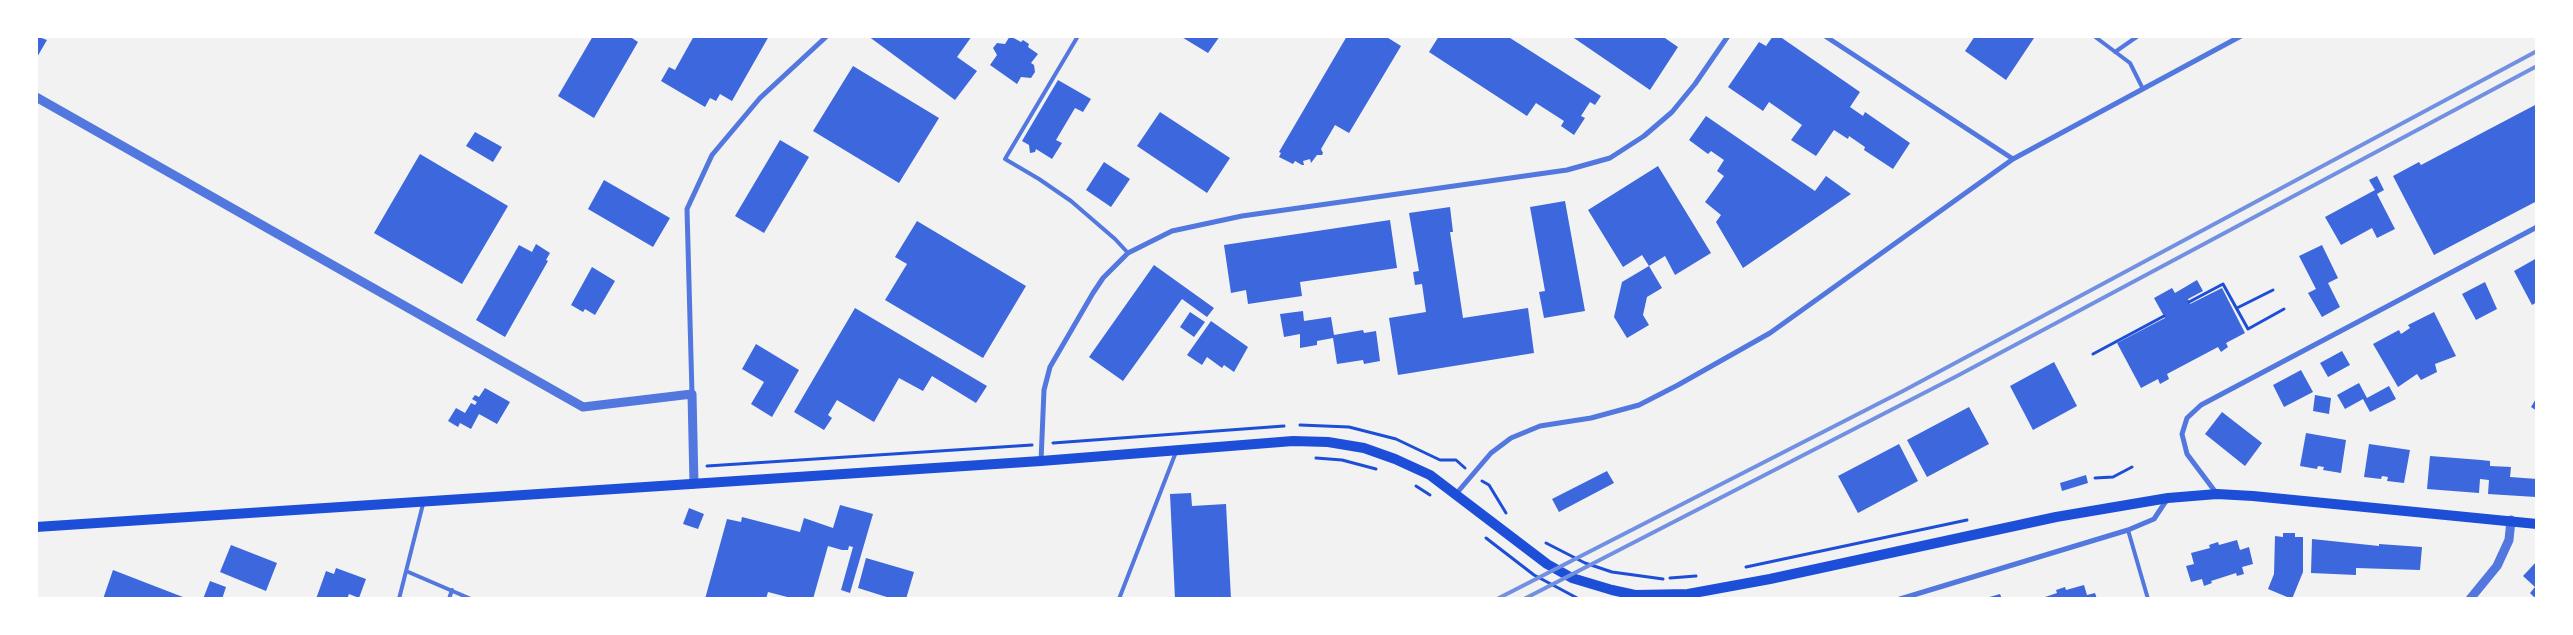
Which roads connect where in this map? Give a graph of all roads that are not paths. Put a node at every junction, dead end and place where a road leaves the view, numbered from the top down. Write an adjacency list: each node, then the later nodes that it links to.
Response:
1 (827, 36): 14 (street)
2 (1078, 36): 13 (lane)
3 (1728, 36): 13 (street)
4 (1825, 36): 11 (street)
5 (2094, 36): 8 (lane)
6 (2138, 36): 8 (lane)
7 (2241, 36): 9 (street)
8 (2115, 52): 9 (lane)
9 (2143, 89): 11 (street)
10 (36, 97): 14 (street)
11 (2013, 159): 18 (street)
12 (2537, 228): 19 (street)
13 (1128, 253): 16 (street)
14 (692, 394): 17 (street)
15 (1178, 449): 16 (main road); 18 (main road); 31 (lane)
16 (1041, 461): 17 (main road)
17 (694, 484): 21 (main road)
18 (1456, 494): 20 (main road)
19 (2218, 494): 20 (main road); 22 (main road)
20 (2168, 498): 25 (street)
21 (423, 500): 24 (main road); 26 (lane)
22 (2511, 520): 23 (main road); 34 (street)
23 (2537, 524)
24 (36, 527)
25 (2128, 530): 32 (street); 33 (lane)
26 (406, 570): 27 (lane); 28 (lane)
27 (452, 590): 29 (lane); 30 (lane)
28 (399, 599)
29 (449, 599)
30 (471, 599)
31 (1119, 599)
32 (1900, 599)
33 (2148, 599)
34 (2470, 599)

